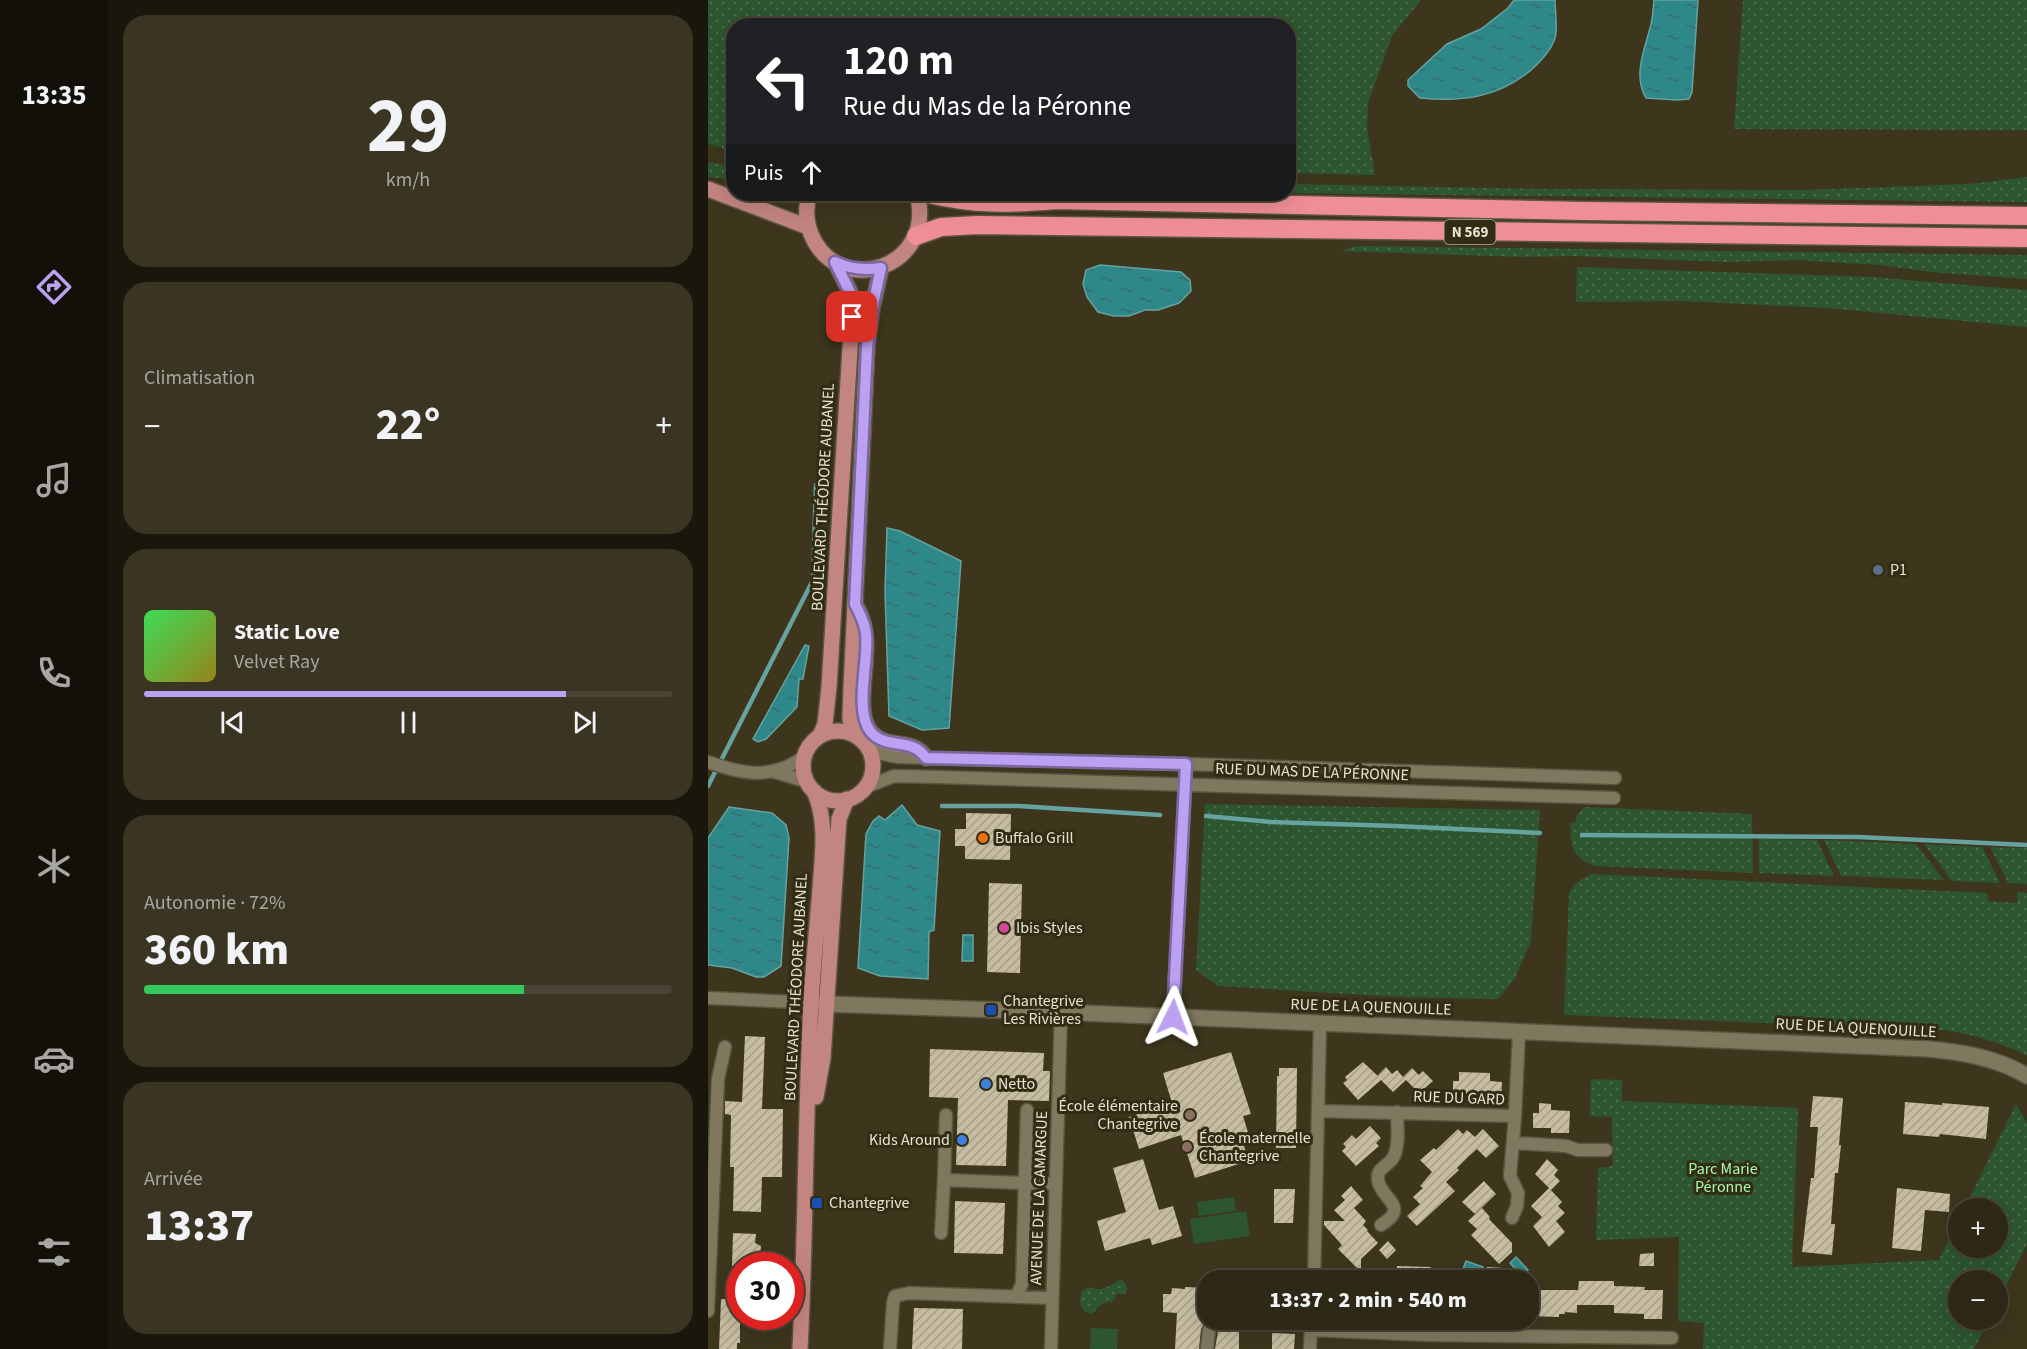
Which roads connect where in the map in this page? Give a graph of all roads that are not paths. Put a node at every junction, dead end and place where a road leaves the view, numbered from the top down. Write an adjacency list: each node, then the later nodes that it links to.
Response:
1 (708, 187): 2 (main road); 3 (main road)
2 (726, 187)
3 (726, 194)
4 (743, 201): 11 (main road)
5 (809, 201): 11 (main road)
6 (919, 201): 12 (main road)
7 (957, 201): 9 (highway, N 569)
8 (1056, 201): 10 (highway, N 569)
9 (1056, 201)
10 (2027, 216)
11 (808, 227): 14 (main road)
12 (916, 237): 13 (highway, N 569); 15 (main road)
13 (2027, 238)
14 (835, 262): 15 (main road); 18 (main road, BOULEVARD THÉODORE AUBANEL)
15 (881, 268): 16 (main road)
16 (855, 604): 17 (main road); 21 (main road)
17 (854, 734): 18 (main road); 19 (main road)
18 (820, 736): 20 (main road)
19 (869, 748): 21 (street, RUE DU MAS DE LA PÉRONNE); 28 (main road)
20 (805, 756): 24 (street); 27 (main road)
21 (926, 758): 23 (street, RUE DU MAS DE LA PÉRONNE)
22 (708, 762): 24 (street)
23 (1186, 764): 25 (street, RUE DU MAS DE LA PÉRONNE); 26 (street)
24 (775, 772): 27 (street)
25 (1615, 778)
26 (1185, 784): 28 (street, RUE DU MAS DE LA PÉRONNE); 29 (street, RUE DU MAS DE LA PÉRONNE); 34 (street)
27 (811, 787): 30 (main road); 32 (main road, BOULEVARD THÉODORE AUBANEL)
28 (866, 787): 30 (main road)
29 (1614, 798)
30 (847, 800): 32 (main road, BOULEVARD THÉODORE AUBANEL)
31 (708, 998): 32 (street, RUE DE LA QUENOUILLE)
32 (819, 1003): 33 (street, RUE DE LA QUENOUILLE); 64 (main road, BOULEVARD THÉODORE AUBANEL)
33 (1061, 1012): 34 (street, RUE DE LA QUENOUILLE); 48 (street, AVENUE DE LA CAMARGUE)
34 (1173, 1017): 35 (street, RUE DE LA QUENOUILLE)
35 (1320, 1023): 36 (street, RUE DE LA QUENOUILLE); 40 (street)
36 (1519, 1032): 38 (street, RUE DE LA QUENOUILLE); 43 (street, RUE DU GARD)
37 (725, 1047): 51 (street)
38 (2027, 1076)
39 (1027, 1110): 47 (street)
40 (1318, 1111): 41 (street, RUE DU GARD); 53 (street)
41 (1397, 1112): 43 (street, RUE DU GARD); 50 (street)
42 (946, 1114): 46 (street)
43 (1515, 1116): 44 (street)
44 (1514, 1143): 45 (street); 49 (street)
45 (1606, 1150)
46 (944, 1180): 47 (street); 52 (street)
47 (1024, 1183): 48 (street); 54 (street)
48 (1056, 1184): 55 (street, AVENUE DE LA CAMARGUE)
49 (1512, 1218)
50 (1382, 1225)
51 (709, 1232): 56 (street)
52 (941, 1233)
53 (1314, 1270)
54 (1017, 1297): 55 (street); 65 (street)
55 (1052, 1298): 66 (street, AVENUE DE LA CAMARGUE)
56 (708, 1311)
57 (1209, 1330): 67 (street)
58 (1311, 1330): 68 (street)
59 (1369, 1330): 61 (street)
60 (1492, 1330): 62 (street)
61 (1427, 1335): 62 (street); 69 (street)
62 (1492, 1335): 63 (street)
63 (1672, 1338)
64 (800, 1349)
65 (890, 1349)
66 (1051, 1349)
67 (1207, 1349)
68 (1310, 1349)
69 (1426, 1349)

